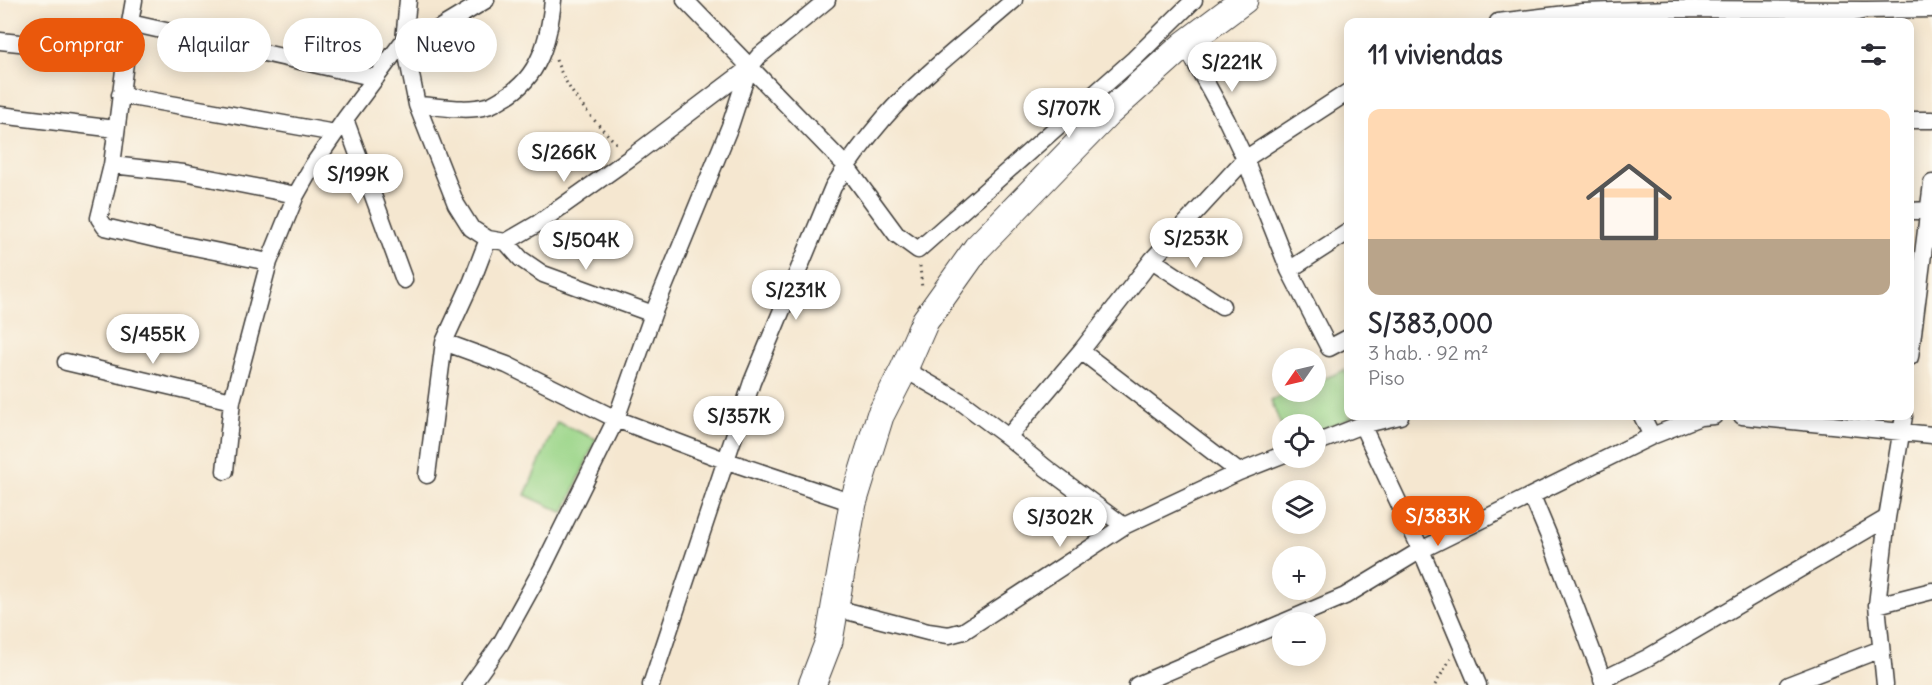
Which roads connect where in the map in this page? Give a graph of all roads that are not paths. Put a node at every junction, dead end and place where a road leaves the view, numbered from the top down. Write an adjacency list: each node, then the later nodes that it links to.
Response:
1 (134, 0): 12 (street)
2 (408, 0): 13 (street)
3 (486, 0): 14 (street)
4 (553, 0): 28 (street)
5 (684, 0): 22 (street)
6 (827, 0): 22 (street)
7 (1014, 0): 37 (street)
8 (1194, 0): 37 (street)
9 (1245, 0): 20 (main road)
10 (1932, 9): 11 (street)
11 (1866, 10): 15 (street); 16 (street)
12 (131, 18)
13 (406, 18)
14 (456, 18)
15 (1532, 18)
16 (1832, 18)
17 (145, 26): 25 (street)
18 (0, 41): 19 (street)
19 (18, 43)
20 (1185, 44): 35 (street); 56 (main road)
21 (395, 52): 25 (street)
22 (749, 68): 37 (street); 44 (street); 50 (street)
23 (123, 72): 26 (street)
24 (411, 72): 28 (street)
25 (376, 78): 30 (street)
26 (120, 95): 33 (street); 34 (street)
27 (1344, 95): 35 (street)
28 (417, 105): 43 (street)
29 (0, 114): 33 (street)
30 (345, 119): 34 (street); 48 (street)
31 (1914, 120): 32 (street)
32 (1932, 120)
33 (116, 129): 36 (street)
34 (334, 133): 39 (street)
35 (1245, 159): 45 (street); 47 (street)
36 (112, 165): 39 (street); 46 (street)
37 (846, 166): 70 (street)
38 (1932, 183): 40 (street)
39 (296, 195): 46 (street)
40 (1929, 210): 41 (street); 51 (street)
41 (1914, 211)
42 (1344, 235): 47 (street)
43 (488, 239): 44 (street); 53 (street)
44 (506, 242): 50 (street)
45 (1152, 260): 49 (street); 54 (street)
46 (268, 262): 57 (street)
47 (1289, 270): 52 (street)
48 (404, 280)
49 (1222, 306)
50 (653, 314): 58 (street)
51 (1914, 320)
52 (1344, 340)
53 (444, 342): 58 (street); 73 (street)
54 (1081, 351): 67 (street); 72 (street)
55 (66, 362): 57 (street)
56 (904, 369): 67 (street); 75 (main road)
57 (232, 401): 71 (street)
58 (616, 419): 70 (street); 86 (street)
59 (1383, 420): 64 (street)
60 (1644, 420): 66 (street)
61 (1692, 420): 66 (street)
62 (1834, 420): 63 (street)
63 (1903, 423): 65 (street); 76 (street)
64 (1362, 425): 68 (street); 78 (street)
65 (1932, 435)
66 (1652, 436): 74 (street)
67 (1008, 437): 77 (street)
68 (1326, 439)
69 (1272, 459): 72 (street)
70 (727, 461): 75 (street); 87 (street)
71 (225, 471)
72 (1239, 472): 77 (street)
73 (427, 475)
74 (1532, 496): 78 (street); 85 (street)
75 (853, 503): 81 (main road)
76 (1887, 518): 80 (street); 85 (street)
77 (1124, 526): 81 (street)
78 (1421, 550): 82 (street); 90 (street)
79 (1932, 591): 80 (street)
80 (1877, 605): 84 (street)
81 (835, 608): 88 (main road)
82 (1308, 612)
83 (1272, 628): 89 (street)
84 (1881, 649): 91 (street); 92 (street)
85 (1604, 682)
86 (471, 685)
87 (651, 685)
88 (812, 685)
89 (1137, 685)
90 (1478, 685)
91 (1788, 685)
92 (1886, 685)

